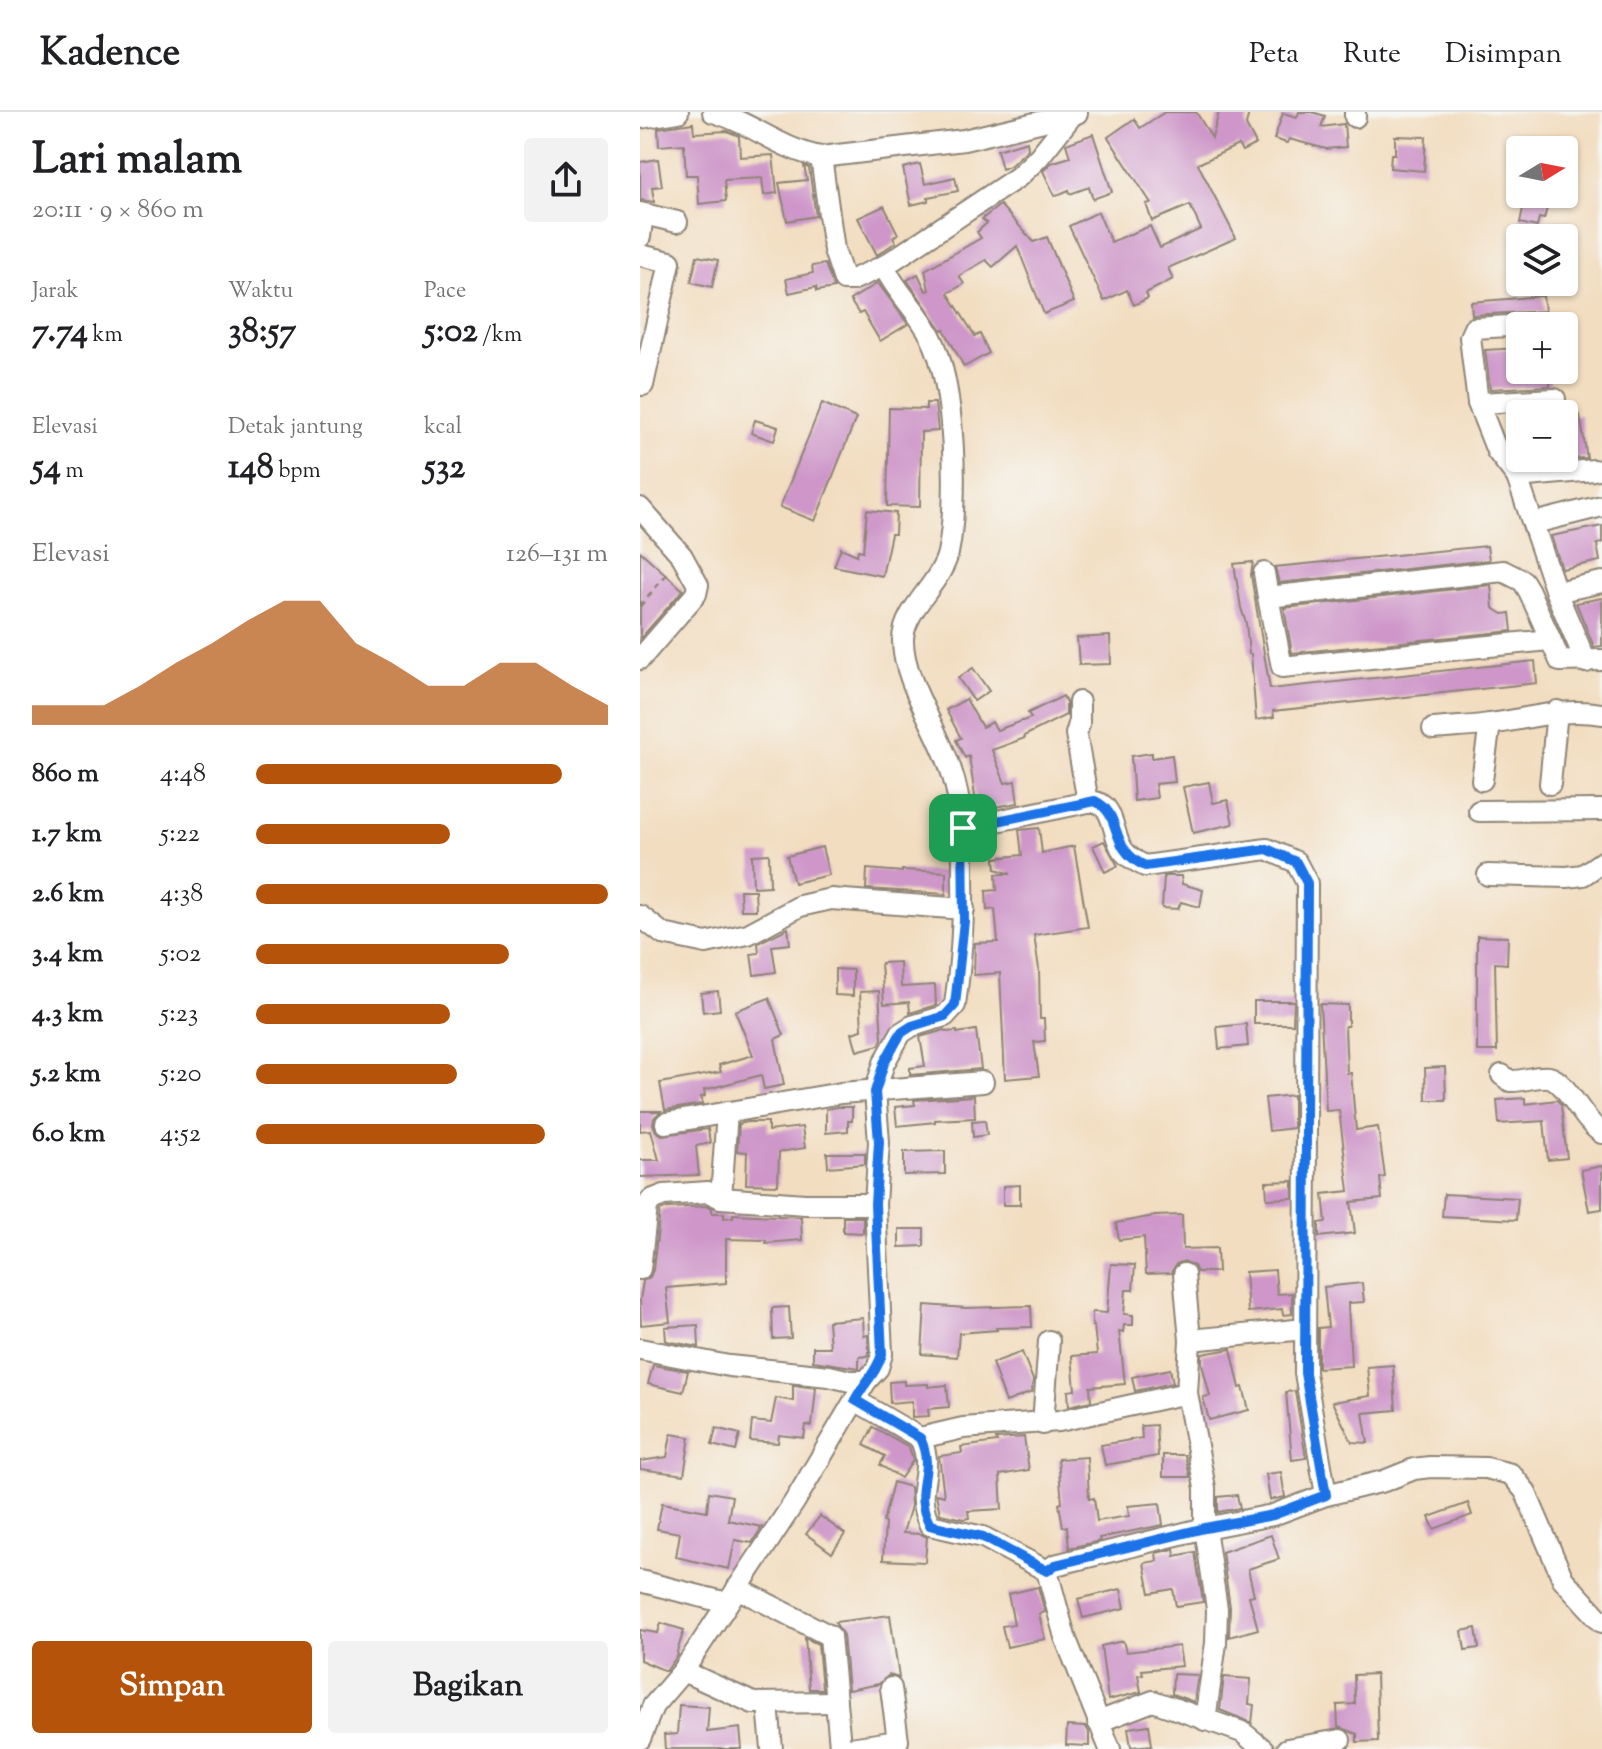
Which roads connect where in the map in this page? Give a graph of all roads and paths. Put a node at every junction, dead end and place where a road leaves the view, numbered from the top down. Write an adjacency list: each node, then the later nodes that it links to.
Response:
1 (678, 112): 4 (street)
2 (713, 112): 5 (street)
3 (1077, 113): 5 (street); 10 (street)
4 (640, 118)
5 (821, 157): 10 (street)
6 (642, 214): 7 (street); 8 (street)
7 (677, 222)
8 (640, 237)
9 (640, 255): 12 (street)
10 (884, 266): 39 (street)
11 (1506, 326): 14 (street)
12 (643, 385)
13 (1555, 399): 14 (street)
14 (1478, 403): 16 (street)
15 (1594, 470): 16 (street)
16 (1517, 477): 19 (street)
17 (1602, 506): 19 (street)
18 (643, 517): 20 (street)
19 (1534, 523): 23 (street)
20 (682, 556): 25 (path); 27 (street)
21 (1264, 573): 24 (street)
22 (1602, 582): 23 (street)
23 (1556, 592): 28 (street)
24 (1268, 597): 26 (street); 26 (street)
25 (640, 606)
26 (1549, 640): 28 (street)
27 (640, 659)
28 (1594, 661)
29 (1079, 702): 36 (street)
30 (1557, 711): 31 (street); 32 (street); 35 (street)
31 (1602, 714)
32 (1490, 724): 33 (street); 34 (street)
33 (1433, 729)
34 (1482, 780)
35 (1550, 784)
36 (1088, 802): 39 (street); 54 (street)
37 (1602, 810): 38 (street)
38 (1479, 811)
39 (963, 828): 42 (street)
40 (1602, 862): 41 (street)
41 (1488, 875)
42 (964, 909): 43 (street); 46 (street)
43 (640, 916)
44 (1502, 1075): 49 (street)
45 (983, 1082): 46 (street)
46 (875, 1092): 47 (street); 51 (street)
47 (727, 1112): 48 (street); 50 (street)
48 (666, 1123)
49 (1602, 1133)
50 (721, 1198): 51 (street); 52 (street)
51 (875, 1204): 58 (street)
52 (640, 1269)
53 (1184, 1274): 55 (street)
54 (1305, 1329): 55 (street); 63 (street)
55 (1190, 1340): 59 (street)
56 (1049, 1341): 61 (street)
57 (640, 1349): 58 (street)
58 (866, 1381): 60 (street)
59 (1187, 1393): 61 (street); 64 (street)
60 (855, 1400): 62 (street); 67 (street)
61 (1043, 1424): 62 (street)
62 (920, 1438): 65 (street)
63 (1326, 1495): 64 (street); 68 (street)
64 (1205, 1528): 65 (street); 74 (street)
65 (1047, 1571): 75 (street)
66 (640, 1581): 67 (street)
67 (732, 1596): 69 (street); 71 (street)
68 (1602, 1622)
69 (683, 1671): 72 (street); 73 (street)
70 (891, 1688): 78 (street)
71 (836, 1702): 72 (street); 78 (street)
72 (768, 1704): 79 (street)
73 (647, 1706): 76 (street)
74 (1205, 1720): 75 (street); 81 (street)
75 (1098, 1722): 80 (street)
76 (640, 1739)
77 (1340, 1740): 82 (street)
78 (898, 1745)
79 (772, 1749)
80 (1110, 1749)
81 (1263, 1749)
82 (1287, 1749)

